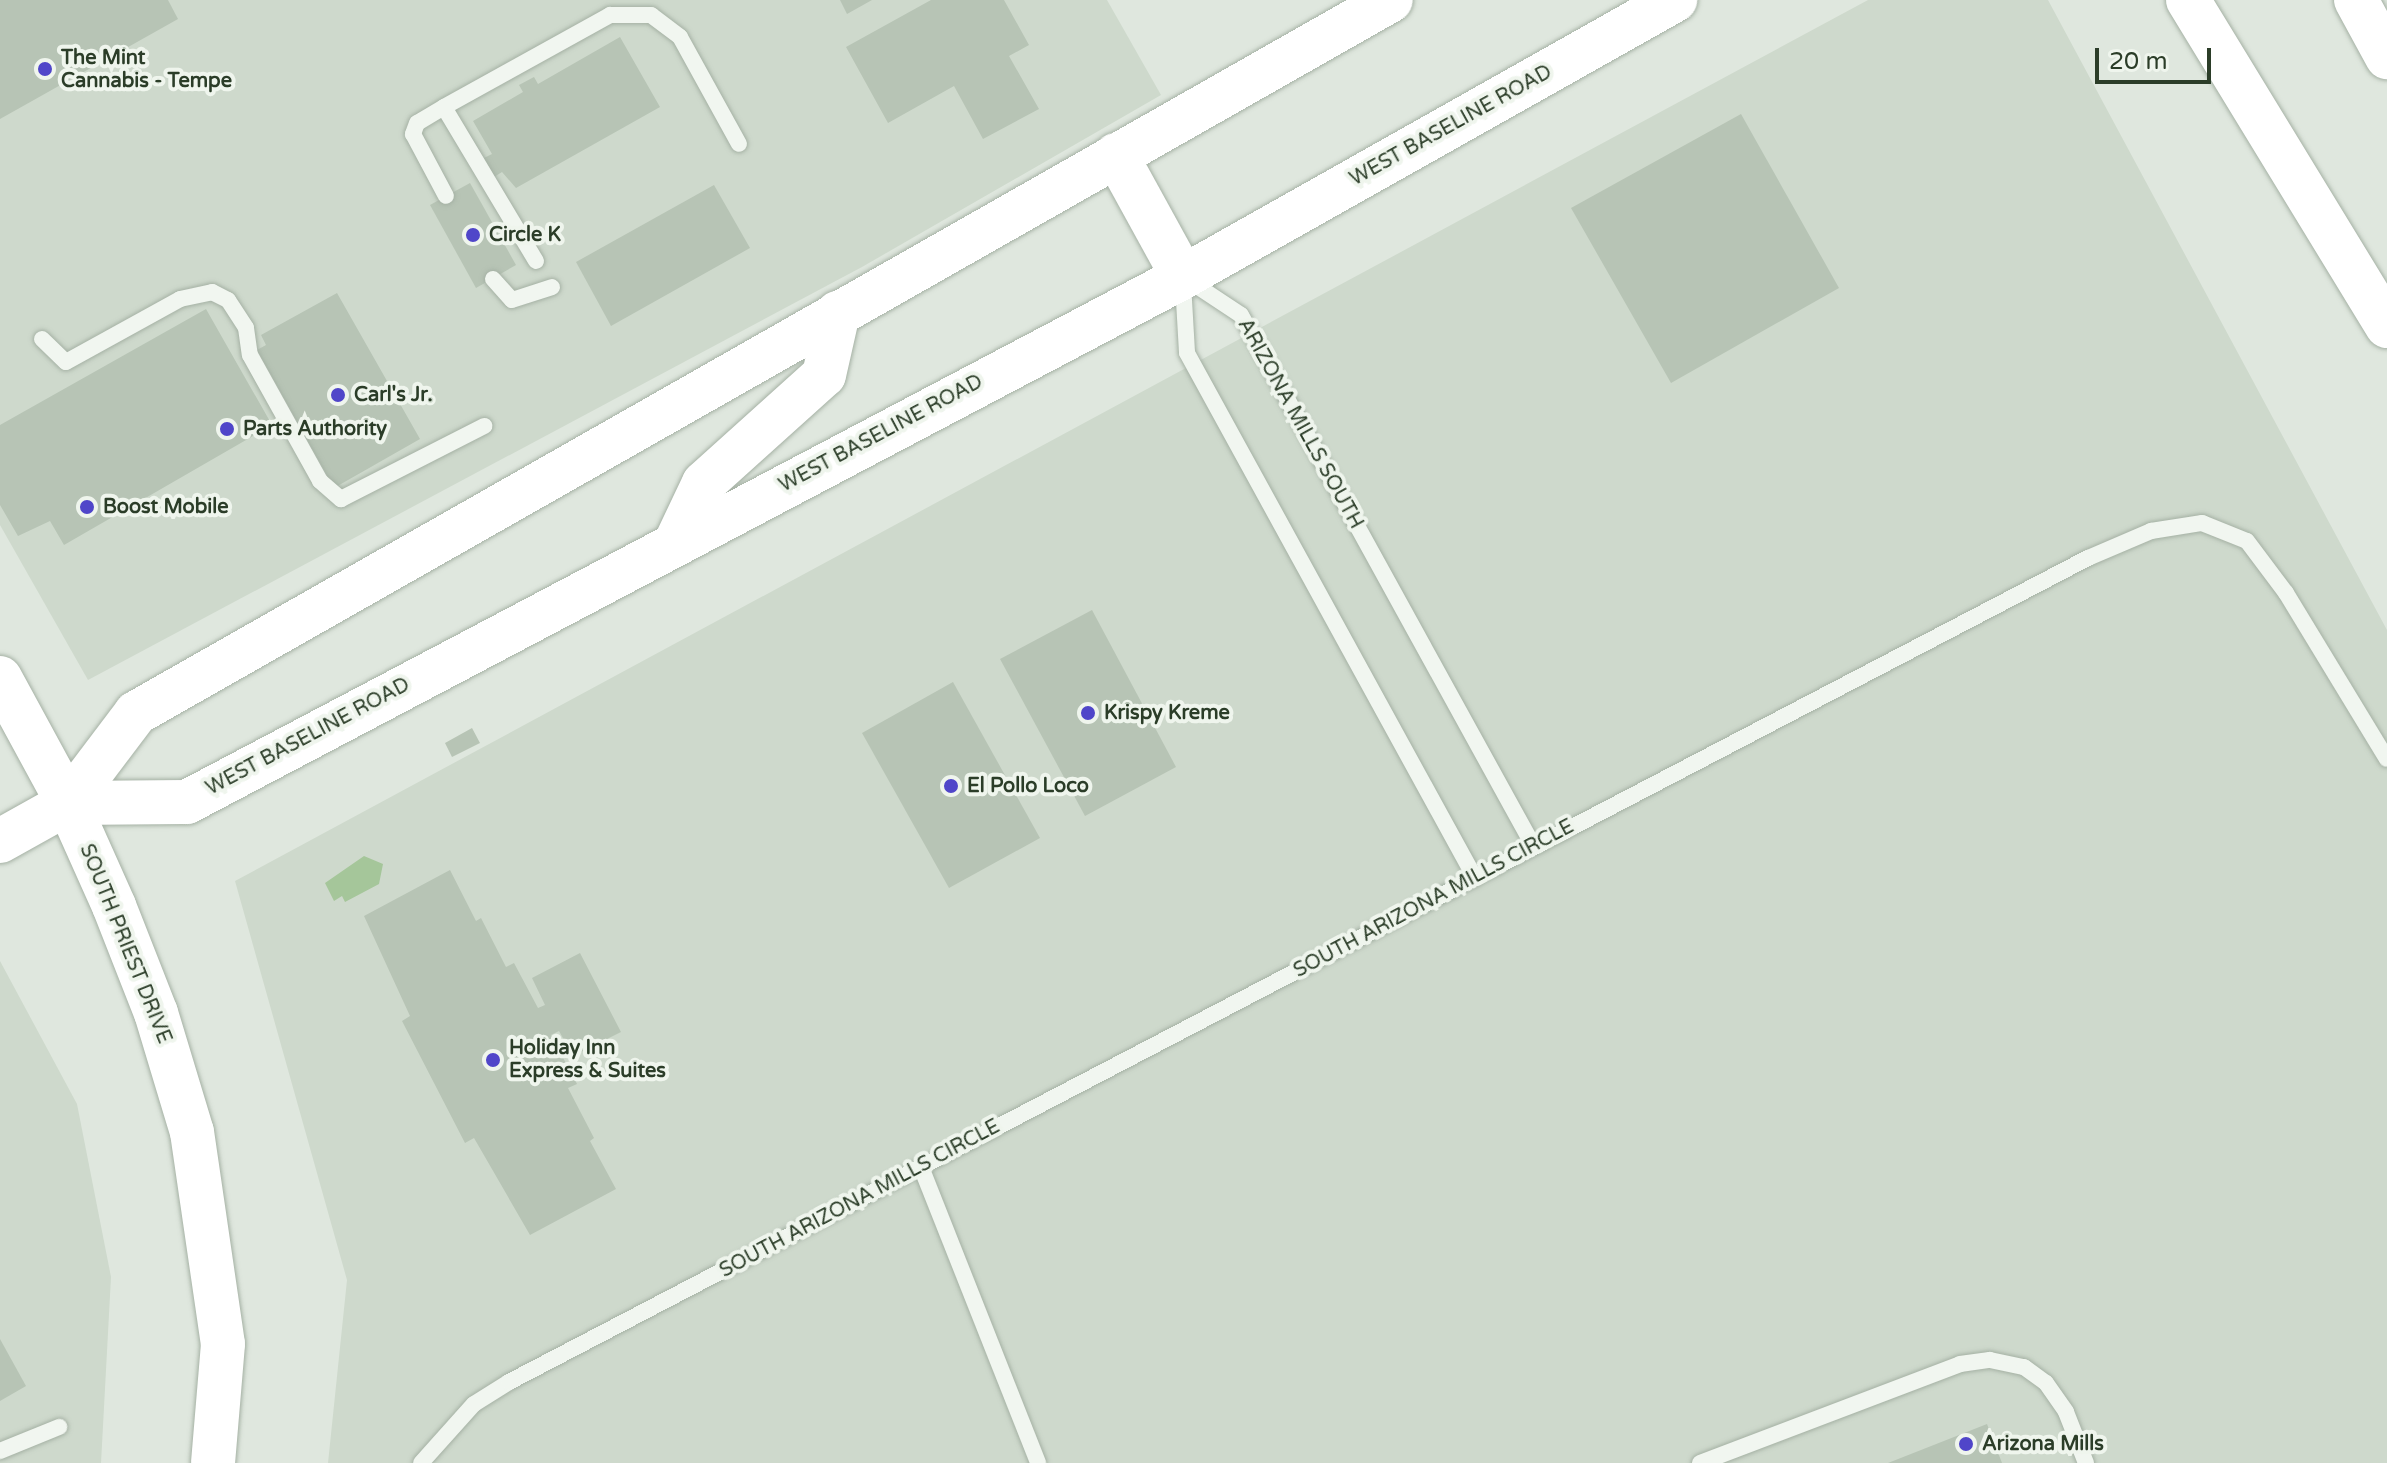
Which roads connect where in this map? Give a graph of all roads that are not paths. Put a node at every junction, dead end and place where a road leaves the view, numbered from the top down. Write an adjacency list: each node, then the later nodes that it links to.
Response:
1 (1391, 0): 8 (main road, WEST BASELINE ROAD)
2 (1675, 0): 11 (main road, WEST BASELINE ROAD)
3 (2188, 0): 15 (main road)
4 (2356, 0): 5 (main road)
5 (2387, 57)
6 (444, 107): 7 (lane); 9 (lane); 10 (lane)
7 (739, 144)
8 (1116, 155): 11 (main road); 14 (main road, WEST BASELINE ROAD)
9 (446, 196)
10 (536, 261)
11 (1183, 277): 18 (main road, WEST BASELINE ROAD); 23 (lane, ARIZONA MILLS SOUTH); 24 (lane)
12 (493, 279): 13 (lane)
13 (552, 287)
14 (838, 313): 18 (main road); 21 (main road, WEST BASELINE ROAD)
15 (2387, 326)
16 (42, 339): 17 (lane)
17 (484, 426)
18 (676, 542): 21 (main road, WEST BASELINE ROAD)
19 (0, 678): 21 (main road, SOUTH PRIEST DRIVE)
20 (2387, 759): 23 (lane, SOUTH ARIZONA MILLS CIRCLE)
21 (68, 803): 22 (main road, WEST BASELINE ROAD); 28 (main road, SOUTH PRIEST DRIVE)
22 (0, 841)
23 (1534, 847): 24 (lane, SOUTH ARIZONA MILLS CIRCLE)
24 (1475, 878): 25 (lane, SOUTH ARIZONA MILLS CIRCLE)
25 (921, 1167): 29 (lane, SOUTH ARIZONA MILLS CIRCLE); 30 (lane)
26 (59, 1427): 27 (lane)
27 (0, 1451)
28 (213, 1463)
29 (421, 1463)
30 (1038, 1463)
31 (1700, 1463): 32 (lane)
32 (2086, 1463)

